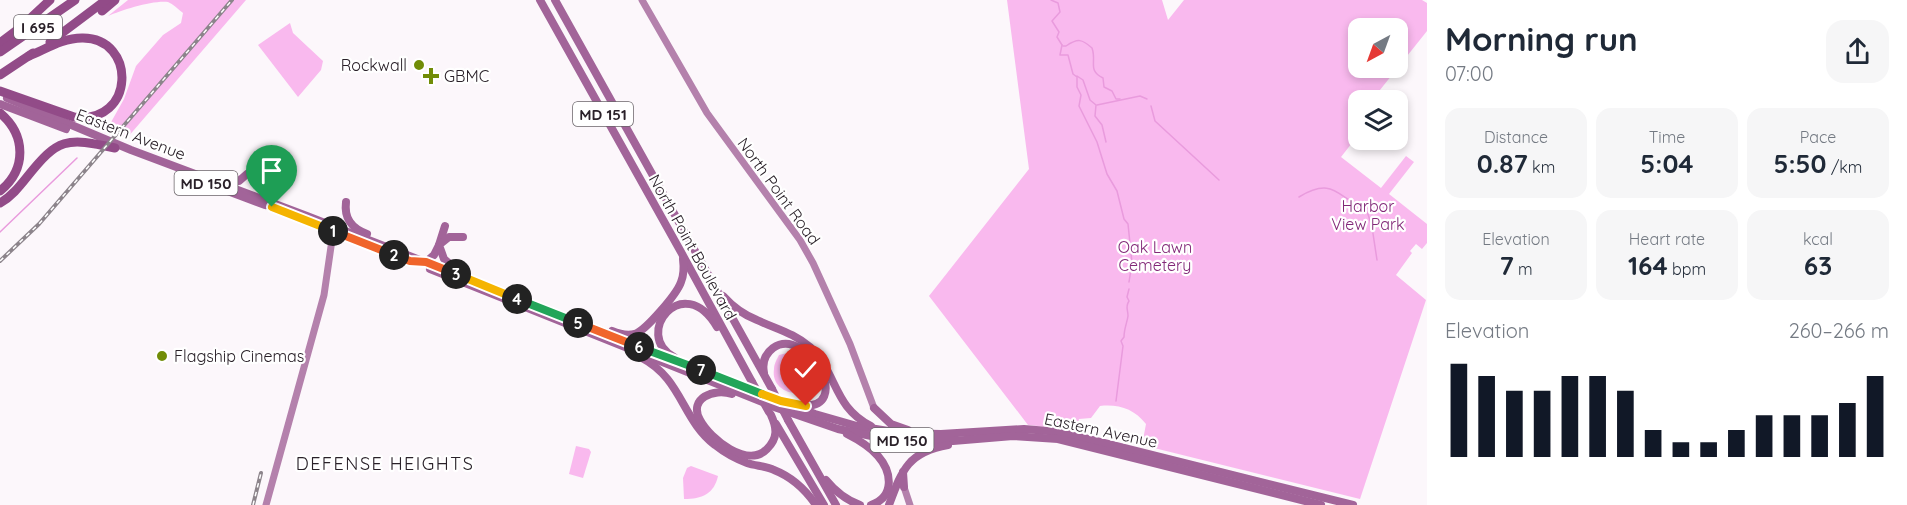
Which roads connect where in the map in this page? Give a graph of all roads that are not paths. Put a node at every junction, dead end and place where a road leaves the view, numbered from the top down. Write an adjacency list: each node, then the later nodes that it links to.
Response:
1 (50, 0): 9 (highway)
2 (75, 0): 10 (highway, I 695)
3 (106, 0): 8 (highway, I 695)
4 (115, 0): 8 (highway)
5 (540, 0): 26 (main road, North Point Boulevard / MD 151)
6 (555, 0): 30 (main road, North Point Boulevard / MD 151)
7 (642, 0): 37 (street, North Point Road)
8 (68, 30): 11 (highway, I 695)
9 (0, 43)
10 (0, 52)
11 (29, 56): 12 (highway, I 695); 13 (highway)
12 (0, 75)
13 (0, 93): 18 (main road, Eastern Avenue / MD 150)
14 (0, 104): 16 (main road, Eastern Avenue / MD 150)
15 (0, 113): 19 (highway)
16 (115, 148): 21 (highway); 23 (main road, Eastern Avenue / MD 150)
17 (247, 174): 18 (main road)
18 (207, 178): 23 (main road, Eastern Avenue / MD 150)
19 (0, 191)
20 (346, 202): 27 (main road)
21 (0, 203)
22 (445, 226): 25 (main road)
23 (333, 228): 27 (main road, Eastern Avenue / MD 150); 50 (street)
24 (463, 237): 25 (main road)
25 (440, 245): 28 (main road); 29 (main road)
26 (681, 252): 31 (main road); 32 (main road, North Point Boulevard / MD 151)
27 (408, 257): 28 (main road, Eastern Avenue); 33 (main road, Eastern Avenue / MD 150)
28 (426, 262): 29 (main road, Eastern Avenue / MD 150)
29 (467, 278): 31 (main road, Eastern Avenue / MD 150)
30 (715, 289): 35 (main road, North Point Boulevard / MD 151); 39 (main road)
31 (582, 325): 34 (main road, Eastern Avenue / MD 150)
32 (730, 342): 34 (main road); 38 (main road, North Point Boulevard / MD 151, bridge)
33 (626, 347): 36 (main road, Eastern Avenue / MD 150); 51 (main road)
34 (708, 373): 36 (main road, Eastern Avenue / MD 150)
35 (765, 377): 36 (main road); 47 (main road, North Point Boulevard / MD 151, bridge)
36 (779, 404): 38 (main road); 40 (main road, Eastern Avenue / MD 150); 41 (main road, Eastern Avenue / MD 150)
37 (874, 408): 39 (main road); 43 (main road)
38 (770, 414): 52 (main road, North Point Boulevard / MD 151)
39 (866, 423): 40 (main road); 42 (main road)
40 (857, 426): 42 (main road, Eastern Avenue / MD 150)
41 (838, 429): 45 (main road, Eastern Avenue / MD 150); 55 (main road)
42 (880, 430): 43 (main road, Eastern Avenue / MD 150)
43 (920, 434): 44 (main road, Eastern Avenue / MD 150)
44 (1059, 436): 45 (main road, Eastern Avenue / MD 150); 46 (main road, Eastern Avenue / MD 150)
45 (967, 440): 48 (main road)
46 (1120, 450): 58 (main road, Eastern Avenue / MD 150); 59 (main road, Eastern Avenue / MD 150)
47 (807, 453): 53 (main road, North Point Boulevard / MD 151); 54 (main road)
48 (903, 470): 49 (main road); 56 (main road)
49 (904, 487): 57 (street)
50 (266, 505)
51 (816, 505)
52 (824, 505)
53 (836, 505)
54 (860, 505)
55 (871, 505)
56 (889, 505)
57 (910, 505)
58 (1322, 505)
59 (1353, 505)

